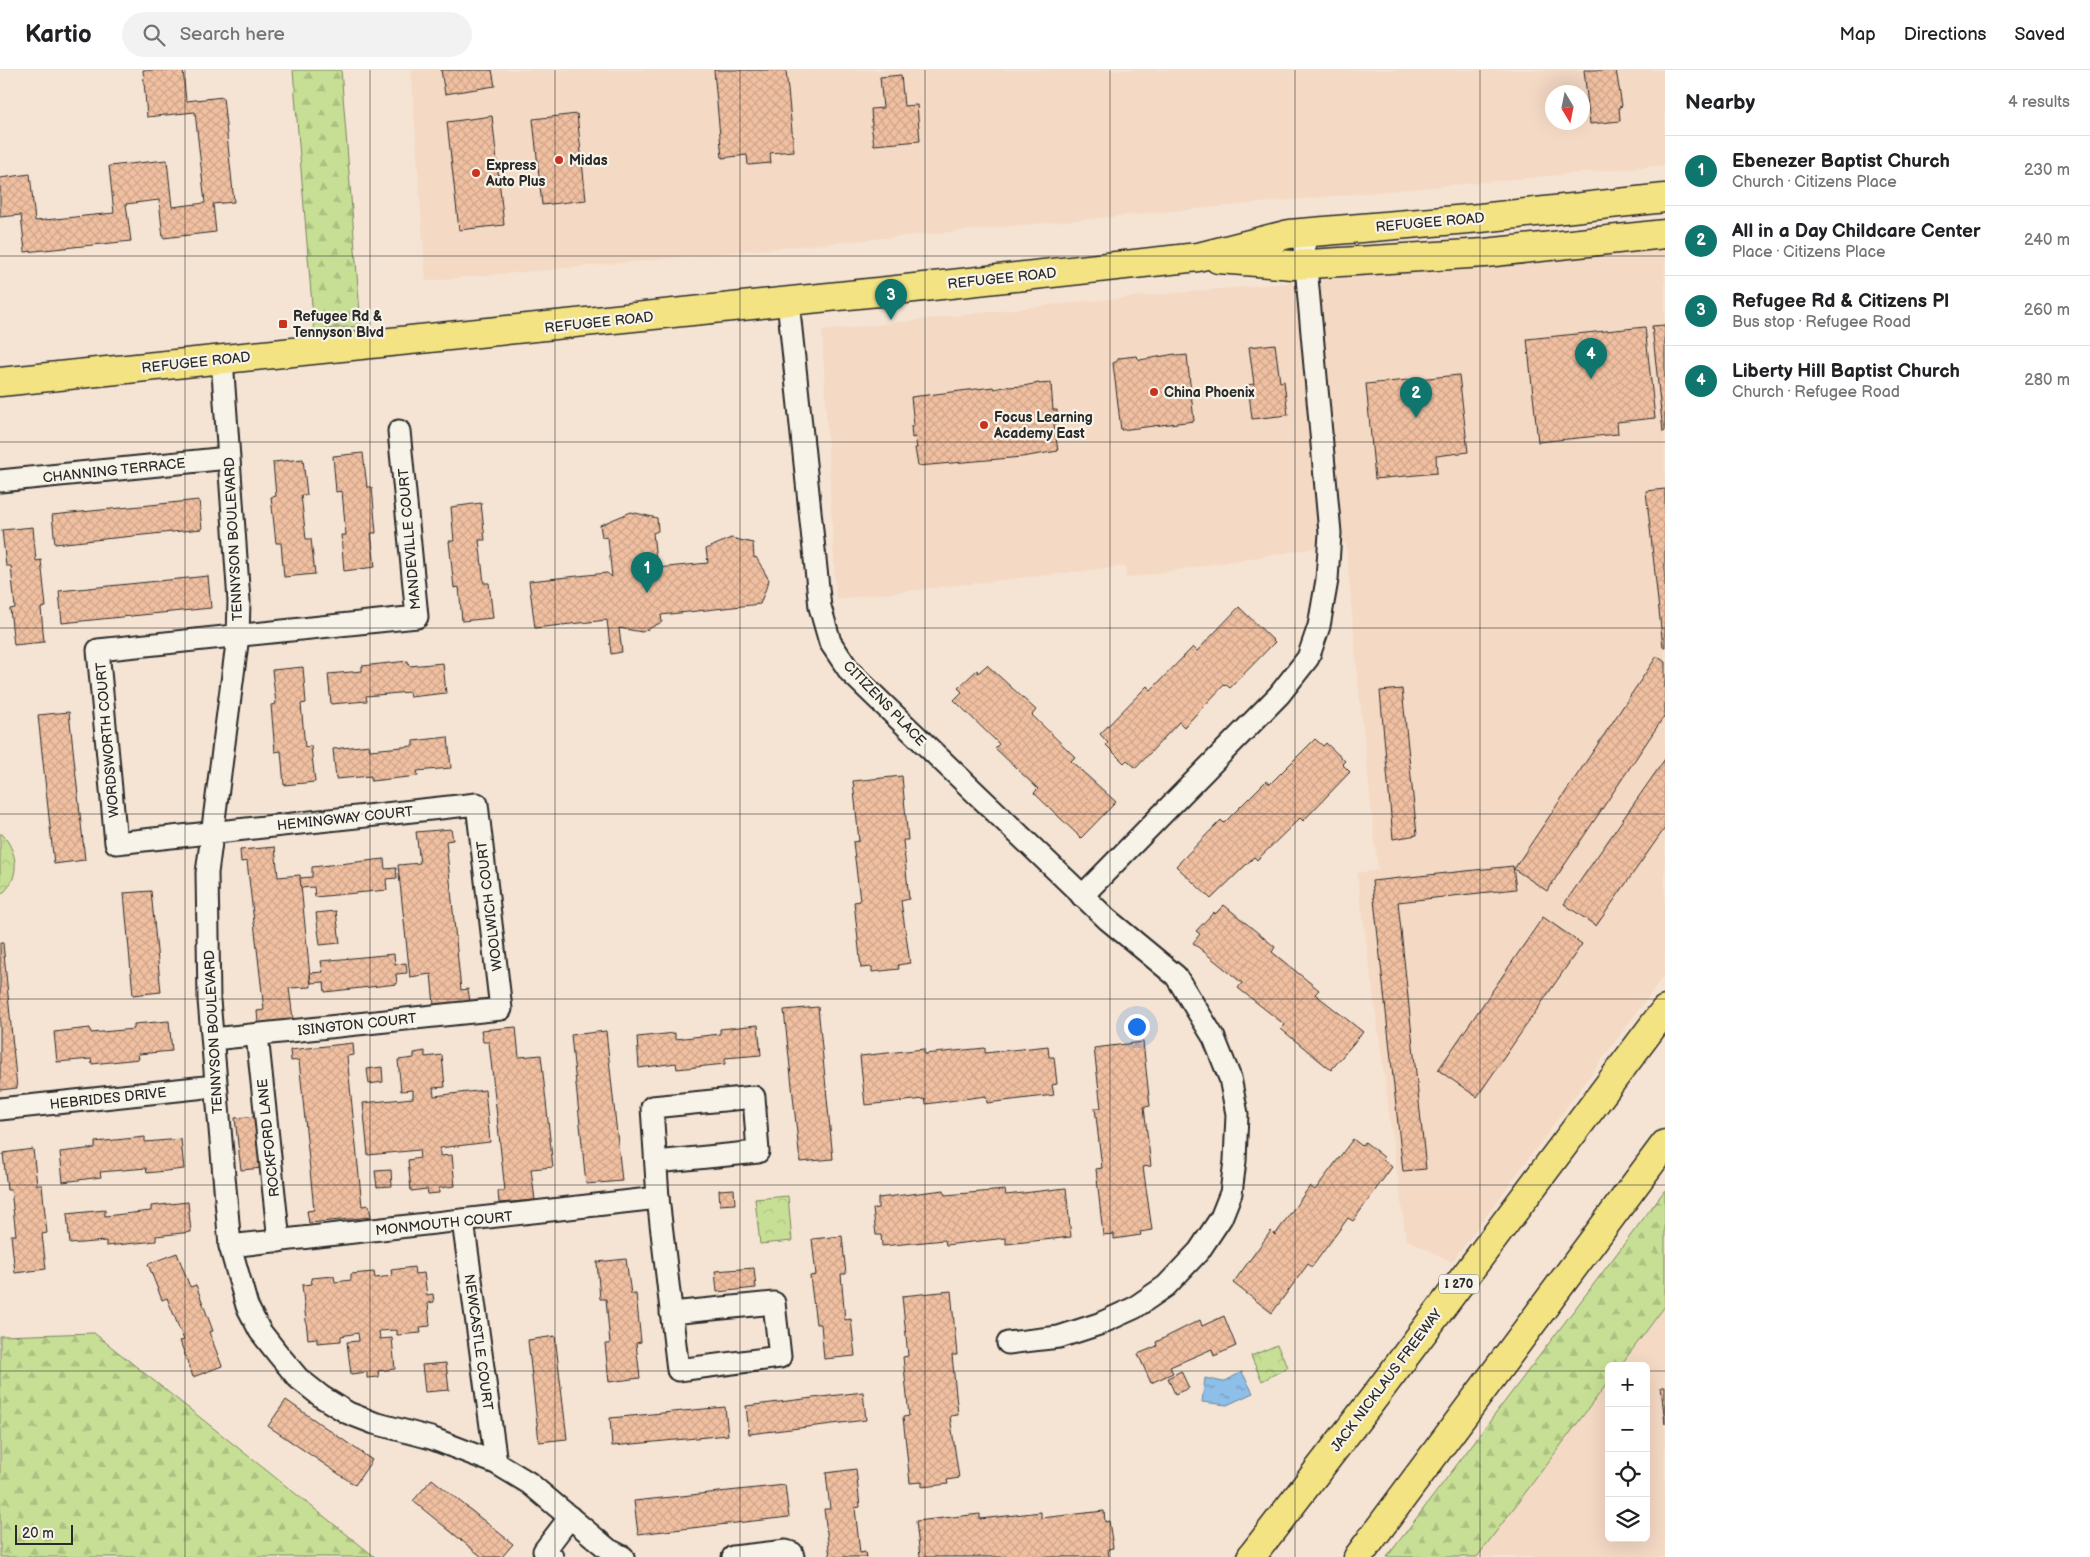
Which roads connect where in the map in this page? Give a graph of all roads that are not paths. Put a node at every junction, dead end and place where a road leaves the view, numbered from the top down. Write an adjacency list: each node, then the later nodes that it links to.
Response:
1 (1665, 198): 2 (main road, REFUGEE ROAD)
2 (1303, 233): 4 (main road, REFUGEE ROAD); 5 (street)
3 (1665, 234): 5 (main road, REFUGEE ROAD)
4 (1198, 257): 5 (main road, REFUGEE ROAD); 6 (main road, REFUGEE ROAD)
5 (1305, 264): 15 (street)
6 (788, 301): 7 (main road, REFUGEE ROAD); 15 (street, CITIZENS PLACE)
7 (222, 360): 8 (main road, REFUGEE ROAD); 10 (street, TENNYSON BOULEVARD)
8 (0, 382)
9 (399, 431): 12 (street, MANDEVILLE COURT)
10 (228, 458): 11 (street, CHANNING TERRACE); 12 (street, TENNYSON BOULEVARD)
11 (0, 481)
12 (238, 636): 14 (street, TENNYSON BOULEVARD); 14 (street, WORDSWORTH COURT)
13 (478, 804): 14 (street, HEMINGWAY COURT); 16 (street, WOOLWICH COURT)
14 (213, 833): 19 (street, TENNYSON BOULEVARD)
15 (1082, 896): 29 (street, CITIZENS PLACE)
16 (501, 1009): 18 (street, ISINGTON COURT)
17 (1665, 1010): 36 (main road, JACK NICKLAUS FREEWAY / I 270)
18 (257, 1035): 19 (street, ISINGTON COURT); 26 (street, ROCKFORD LANE)
19 (213, 1039): 20 (street, TENNYSON BOULEVARD)
20 (215, 1086): 21 (street, HEBRIDES DRIVE); 27 (street, TENNYSON BOULEVARD)
21 (0, 1109)
22 (1665, 1144): 37 (main road)
23 (656, 1162): 23 (street); 24 (street)
24 (658, 1198): 25 (street, MONMOUTH COURT); 28 (street)
25 (463, 1221): 26 (street, MONMOUTH COURT); 30 (street, NEWCASTLE COURT)
26 (279, 1241): 27 (street, MONMOUTH COURT)
27 (230, 1246): 30 (street, TENNYSON BOULEVARD)
28 (671, 1313): 28 (street)
29 (1008, 1343)
30 (496, 1463): 31 (street, TENNYSON BOULEVARD)
31 (570, 1517): 32 (street); 33 (street, TENNYSON BOULEVARD)
32 (552, 1557)
33 (623, 1557)
34 (733, 1557): 35 (street)
35 (792, 1557)
36 (1251, 1557)
37 (1358, 1557)

